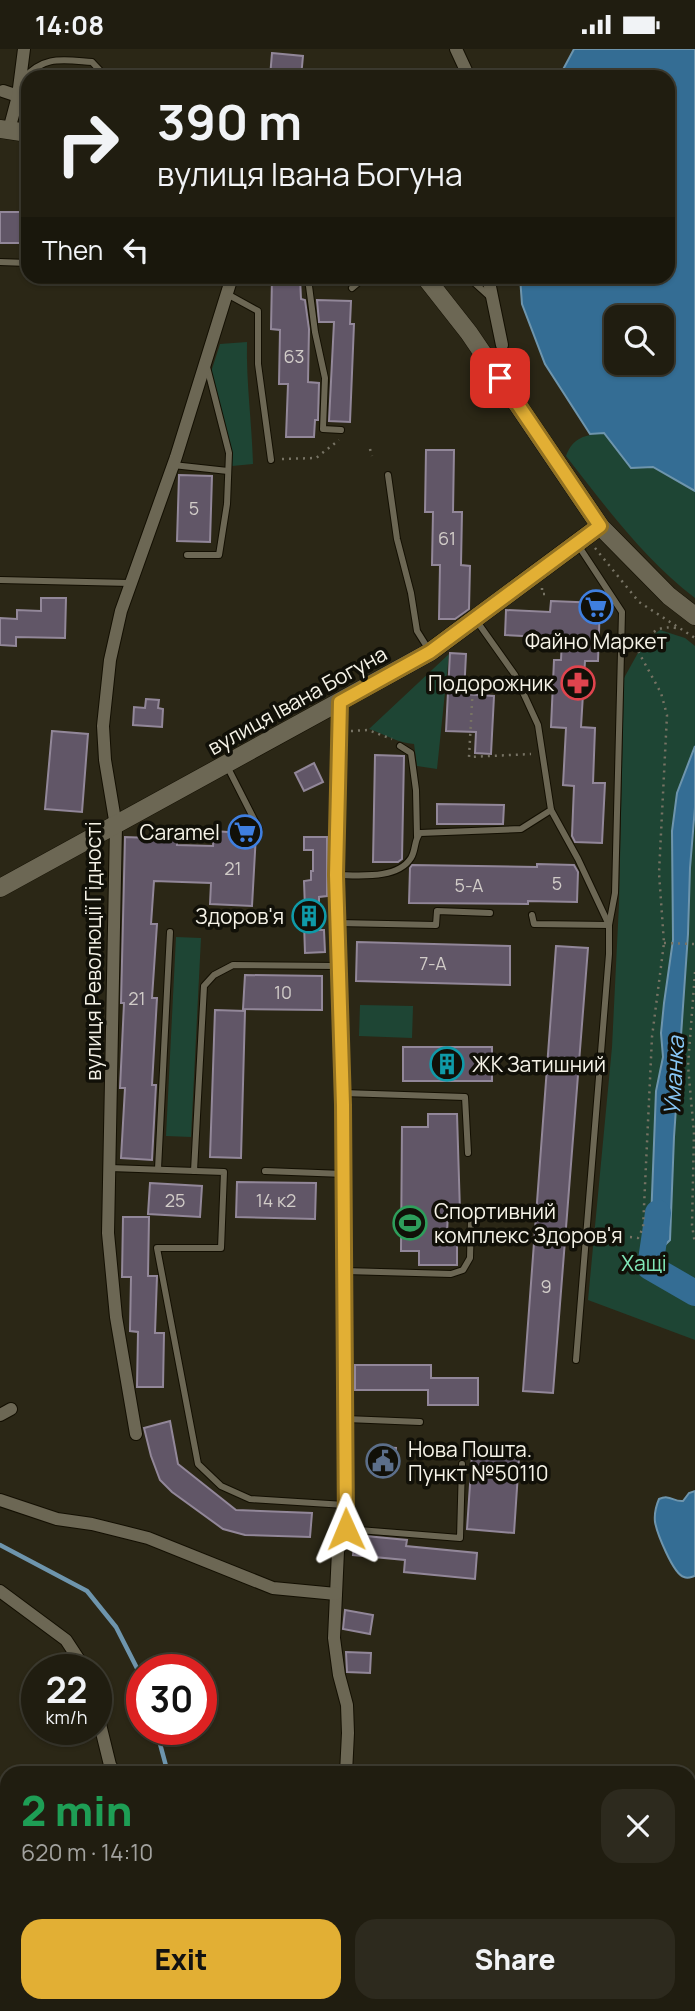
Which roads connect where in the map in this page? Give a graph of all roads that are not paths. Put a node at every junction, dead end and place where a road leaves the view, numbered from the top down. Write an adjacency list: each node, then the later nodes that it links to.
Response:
1 (24, 49): 3 (street)
2 (456, 49): 6 (street)
3 (21, 70)
4 (32, 70): 5 (lane)
5 (99, 70)
6 (466, 70)
7 (21, 73): 9 (street)
8 (21, 86): 9 (lane)
9 (19, 89): 10 (street); 11 (street)
10 (3, 91)
11 (4, 130)
12 (0, 262): 13 (lane)
13 (21, 263)
14 (230, 284): 21 (street, вулиця Революції Гідності)
15 (309, 284): 26 (lane)
16 (357, 284): 20 (lane)
17 (431, 284): 25 (main road)
18 (476, 284): 22 (lane)
19 (489, 284): 22 (street)
20 (352, 288)
21 (228, 295): 24 (street, вулиця Революції Гідності); 27 (lane)
22 (491, 298): 23 (street)
23 (502, 345): 25 (lane)
24 (206, 361): 28 (street, вулиця Революції Гідності); 29 (lane)
25 (500, 378): 31 (main road)
26 (341, 430)
27 (271, 460)
28 (173, 465): 29 (lane); 34 (street, вулиця Революції Гідності)
29 (228, 471): 32 (lane)
30 (388, 475): 37 (lane)
31 (587, 536): 35 (main road); 36 (main road, вулиця Івана Богуна); 50 (lane)
32 (187, 555)
33 (0, 580): 34 (lane)
34 (130, 583): 42 (street, вулиця Революції Гідності)
35 (695, 616)
36 (474, 618): 37 (main road, вулиця Івана Богуна); 41 (lane)
37 (430, 652): 38 (main road, вулиця Івана Богуна)
38 (340, 708): 40 (main road, вулиця Івана Богуна); 45 (street)
39 (400, 746): 44 (lane)
40 (227, 765): 42 (main road, вулиця Івана Богуна); 43 (lane)
41 (551, 810): 44 (lane); 50 (lane)
42 (116, 826): 46 (main road, вулиця Івана Богуна); 57 (street, вулиця Революції Гідності)
43 (259, 829)
44 (417, 836): 45 (lane)
45 (336, 875): 49 (street)
46 (0, 888)
47 (490, 913): 49 (lane)
48 (532, 915): 50 (lane)
49 (338, 923): 52 (street)
50 (609, 925): 64 (lane)
51 (170, 932): 55 (lane)
52 (339, 966): 53 (street); 59 (lane)
53 (343, 1093): 56 (lane); 61 (street)
54 (165, 1145): 55 (lane)
55 (159, 1152): 58 (lane)
56 (468, 1153)
57 (110, 1168): 58 (lane); 67 (street, вулиця Революції Гідності)
58 (158, 1169): 59 (lane)
59 (194, 1171): 70 (lane)
60 (265, 1171): 61 (lane)
61 (344, 1174): 63 (street)
62 (471, 1220): 63 (lane)
63 (345, 1271): 65 (street)
64 (576, 1360)
65 (346, 1419): 66 (lane); 70 (street)
66 (420, 1422)
67 (136, 1434)
68 (462, 1464): 71 (lane)
69 (0, 1500): 73 (street)
70 (345, 1505): 71 (street)
71 (346, 1529): 73 (street)
72 (0, 1591): 74 (street)
73 (336, 1594): 77 (street)
74 (75, 1654)
75 (105, 1745): 76 (street)
76 (111, 1766)
77 (346, 1766)

